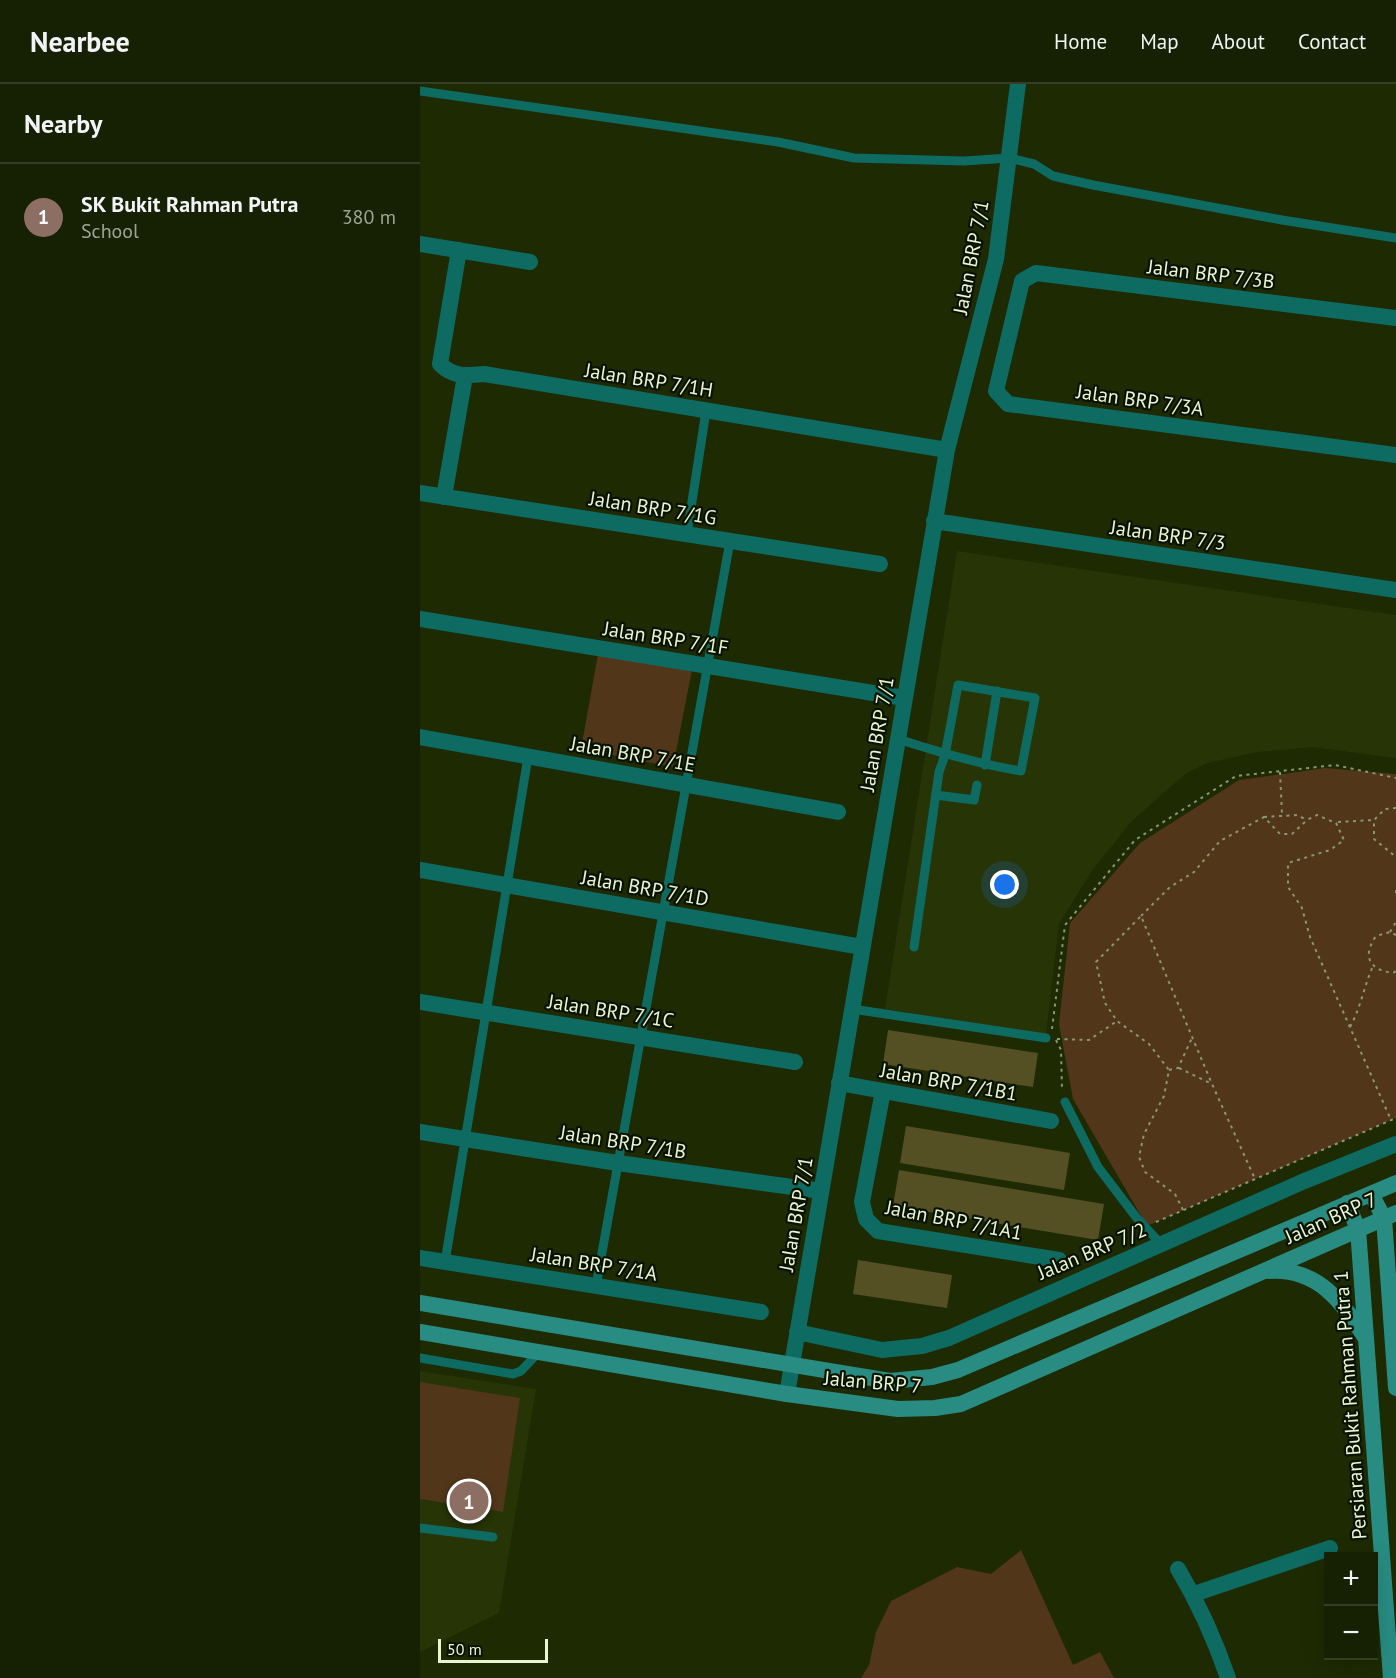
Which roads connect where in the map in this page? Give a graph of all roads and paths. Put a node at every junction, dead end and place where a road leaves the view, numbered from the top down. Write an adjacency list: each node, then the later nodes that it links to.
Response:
1 (1018, 84): 3 (street, Jalan BRP 7/1)
2 (420, 91): 3 (lane)
3 (1009, 158): 4 (lane); 12 (street, Jalan BRP 7/1)
4 (1396, 238)
5 (420, 244): 6 (street)
6 (459, 250): 7 (street); 10 (street)
7 (530, 262)
8 (1022, 281): 9 (street, Jalan BRP 7/3B); 13 (street, Jalan BRP 7/3A)
9 (1396, 318)
10 (465, 376): 11 (street, Jalan BRP 7/1H); 15 (street)
11 (706, 411): 12 (street, Jalan BRP 7/1H); 17 (lane)
12 (947, 450): 16 (street, Jalan BRP 7/1)
13 (1396, 455)
14 (420, 493): 15 (street, Jalan BRP 7/1G)
15 (444, 496): 17 (street, Jalan BRP 7/1G)
16 (934, 521): 20 (street, Jalan BRP 7/3); 24 (street, Jalan BRP 7/1)
17 (687, 534): 18 (street, Jalan BRP 7/1G)
18 (730, 541): 19 (street, Jalan BRP 7/1G); 22 (lane)
19 (880, 564)
20 (1396, 590)
21 (420, 619): 22 (street, Jalan BRP 7/1F)
22 (707, 666): 24 (street, Jalan BRP 7/1F); 32 (lane)
23 (998, 691): 27 (lane); 29 (lane); 29 (lane)
24 (904, 698): 26 (street, Jalan BRP 7/1)
25 (420, 737): 28 (street, Jalan BRP 7/1E)
26 (898, 739): 27 (lane); 50 (street, Jalan BRP 7/1)
27 (945, 755): 29 (lane); 34 (lane)
28 (528, 757): 32 (street, Jalan BRP 7/1E); 44 (lane)
29 (985, 765)
30 (1280, 771): 31 (path); 37 (path); 61 (path)
31 (1396, 778)
32 (686, 785): 36 (street, Jalan BRP 7/1E); 45 (lane)
33 (977, 785): 34 (lane)
34 (936, 795): 51 (lane)
35 (1396, 808): 40 (path)
36 (838, 812)
37 (1282, 814): 38 (path); 39 (path)
38 (1264, 816): 39 (path); 46 (path)
39 (1306, 820): 41 (path)
40 (1374, 820): 41 (path); 42 (path)
41 (1336, 823): 58 (path)
42 (1396, 857)
43 (420, 870): 44 (street, Jalan BRP 7/1D)
44 (507, 885): 45 (street, Jalan BRP 7/1D); 56 (lane)
45 (663, 912): 50 (street, Jalan BRP 7/1D); 59 (lane)
46 (1141, 916): 57 (path); 60 (path)
47 (1396, 922): 48 (path)
48 (1390, 932): 49 (path); 52 (path)
49 (1396, 935)
50 (862, 947): 55 (street, Jalan BRP 7/1)
51 (914, 948)
52 (1373, 966): 53 (path); 58 (path)
53 (1396, 970)
54 (420, 1002): 56 (street, Jalan BRP 7/1C)
55 (852, 1009): 61 (lane); 65 (street, Jalan BRP 7/1)
56 (486, 1012): 59 (street, Jalan BRP 7/1C); 73 (lane)
57 (1117, 1021): 61 (path); 64 (path)
58 (1350, 1027): 70 (path)
59 (641, 1037): 62 (street, Jalan BRP 7/1C); 75 (lane)
60 (1193, 1037): 63 (path); 66 (path)
61 (1051, 1039): 68 (path)
62 (795, 1062)
63 (1178, 1068): 64 (path); 66 (path)
64 (1169, 1070): 81 (path)
65 (839, 1083): 67 (street, Jalan BRP 7/1B1); 78 (street, Jalan BRP 7/1)
66 (1212, 1084): 76 (path)
67 (883, 1091): 71 (street, Jalan BRP 7/1B1); 87 (street, Jalan BRP 7/1A1)
68 (1065, 1102): 83 (lane)
69 (1396, 1118): 70 (path)
70 (1392, 1120): 76 (path)
71 (1052, 1121)
72 (420, 1132): 73 (street, Jalan BRP 7/1B)
73 (465, 1139): 75 (street, Jalan BRP 7/1B); 88 (lane)
74 (1396, 1144): 85 (street, Jalan BRP 7/2)
75 (618, 1163): 78 (street, Jalan BRP 7/1B); 90 (lane)
76 (1256, 1179): 81 (path)
77 (1396, 1183): 79 (main road, Jalan BRP 7)
78 (821, 1191): 95 (street, Jalan BRP 7/1)
79 (1371, 1194): 80 (main road, Jalan BRP 7); 82 (main road)
80 (1347, 1203): 84 (main road, Persiaran Bukit Rahman Putra 1); 100 (main road, Jalan BRP 7)
81 (1183, 1210): 83 (path)
82 (1390, 1215): 84 (main road, Jalan BRP 7); 97 (main road)
83 (1145, 1226): 85 (lane)
84 (1358, 1229): 89 (main road, Jalan BRP 7); 96 (main road, Persiaran Bukit Rahman Putra 1)
85 (1161, 1244): 95 (street, Jalan BRP 7/2)
86 (420, 1258): 88 (street, Jalan BRP 7/1A)
87 (1059, 1260)
88 (445, 1262): 90 (street, Jalan BRP 7/1A)
89 (1262, 1272): 96 (main road); 102 (main road, Jalan BRP 7)
90 (596, 1286): 92 (street, Jalan BRP 7/1A)
91 (420, 1303): 100 (main road, Jalan BRP 7)
92 (761, 1312)
93 (1396, 1321): 97 (main road)
94 (420, 1332): 98 (main road, Jalan BRP 7)
95 (797, 1332): 100 (street, Jalan BRP 7/1)
96 (1366, 1338): 107 (main road, Persiaran Bukit Rahman Putra 1)
97 (1393, 1345): 101 (main road)
98 (538, 1353): 99 (lane); 102 (main road, Jalan BRP 7)
99 (420, 1358)
100 (792, 1364): 102 (street, Jalan BRP 7/1)
101 (1396, 1388)
102 (787, 1394)
103 (420, 1528): 104 (lane)
104 (493, 1537)
105 (1330, 1548): 108 (street)
106 (1178, 1569): 108 (street)
107 (1390, 1583): 110 (main road, Persiaran Bukit Rahman Putra 1)
108 (1194, 1594): 109 (street)
109 (1228, 1678)
110 (1391, 1678)

